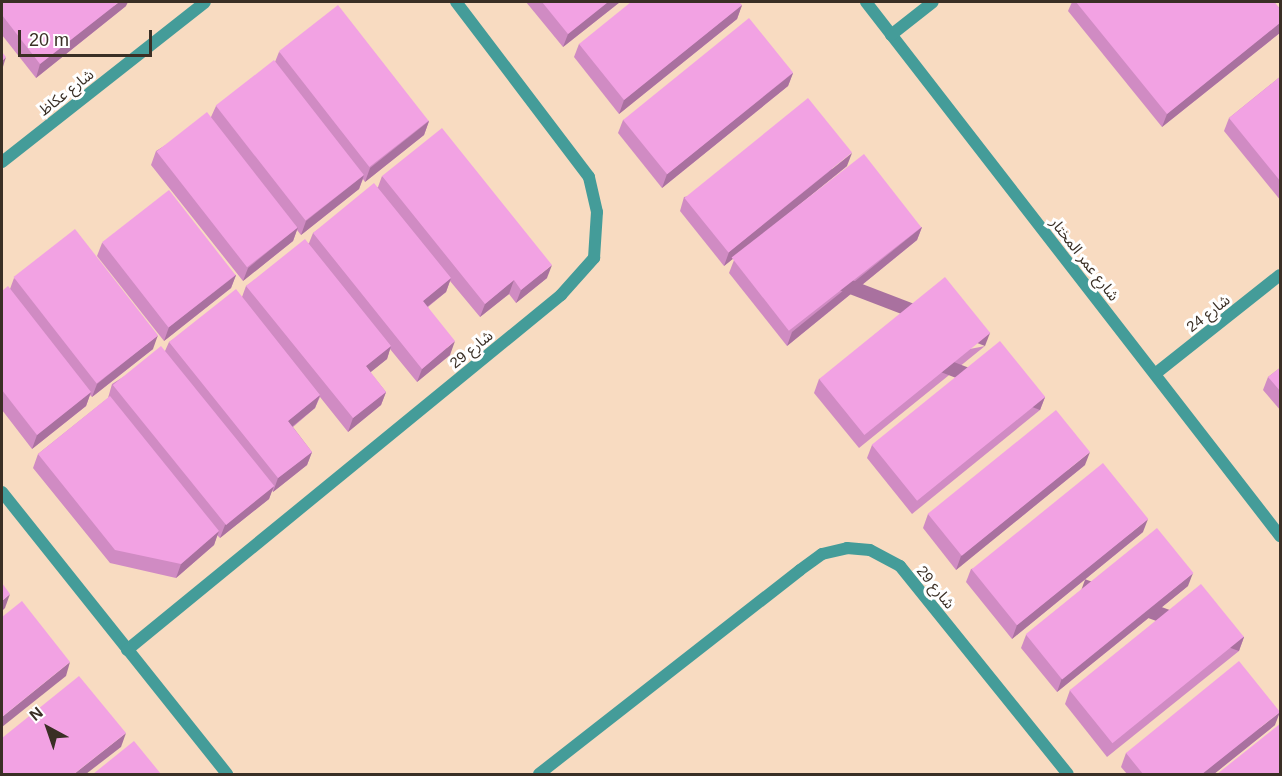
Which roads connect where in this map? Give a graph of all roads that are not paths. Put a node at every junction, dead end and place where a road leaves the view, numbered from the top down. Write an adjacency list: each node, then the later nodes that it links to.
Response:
1 (205, 2): 6 (street, شارع عكاظ)
2 (456, 2): 11 (street, شارع 29)
3 (866, 2): 5 (street, شارع عمر المختار)
4 (933, 2): 5 (street)
5 (891, 35): 8 (street, شارع عمر المختار)
6 (2, 162)
7 (1281, 275): 8 (street, شارع 24)
8 (1155, 374): 10 (street, شارع عمر المختار)
9 (2, 492): 11 (street)
10 (1281, 536)
11 (127, 650): 12 (street)
12 (227, 774)
13 (539, 774): 14 (street, شارع 29)
14 (1068, 774)

